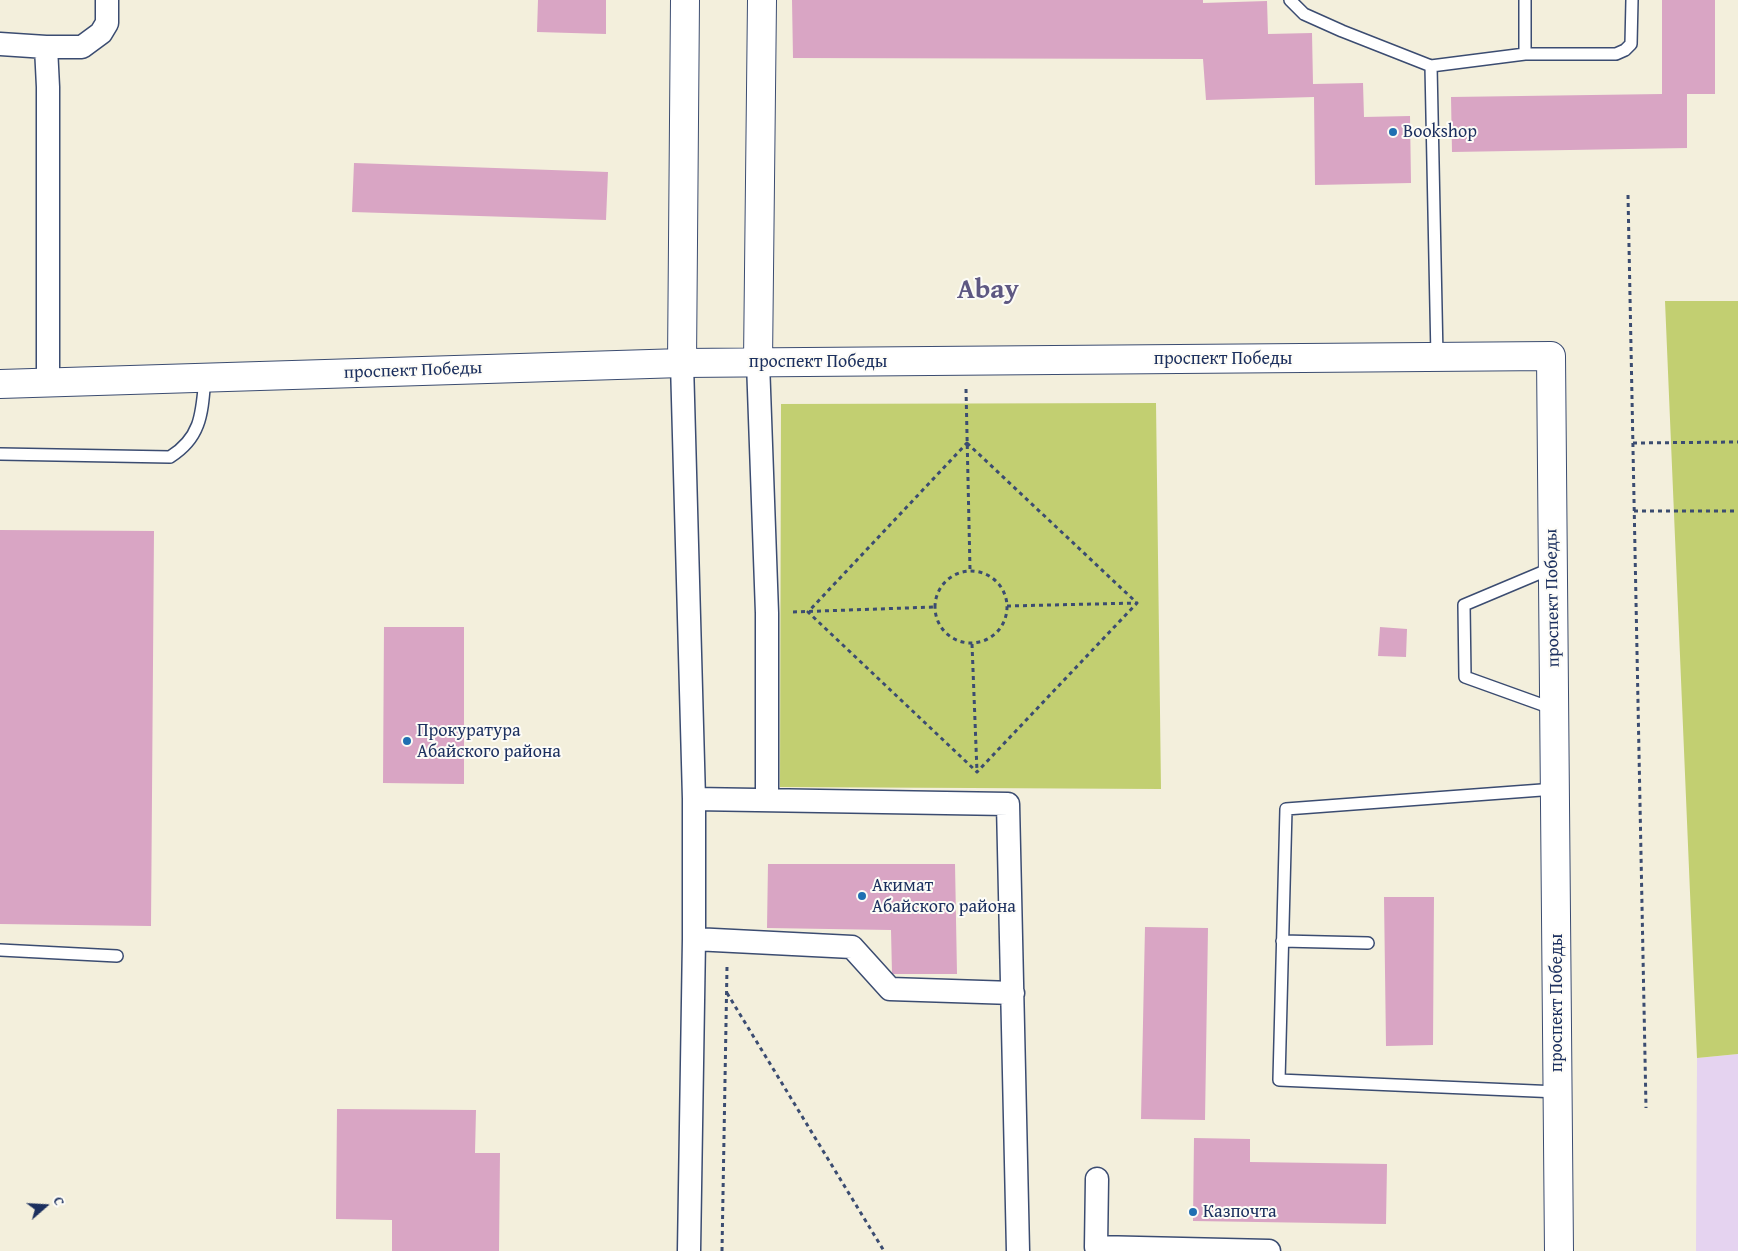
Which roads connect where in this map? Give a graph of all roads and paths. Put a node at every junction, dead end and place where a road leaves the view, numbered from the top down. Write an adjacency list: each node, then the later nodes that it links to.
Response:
1 (107, 0): 8 (street)
2 (685, 0): 15 (street)
3 (762, 0): 14 (street)
4 (1290, 0): 10 (lane)
5 (1525, 0): 9 (lane)
6 (1632, 0): 9 (lane)
7 (0, 44): 8 (street)
8 (46, 47): 17 (street)
9 (1525, 54): 10 (lane)
10 (1431, 66): 12 (lane)
11 (1628, 195): 21 (path)
12 (1436, 357): 13 (street, проспект Победы); 25 (street, проспект Победы)
13 (965, 361): 14 (street, проспект Победы); 20 (path)
14 (758, 362): 15 (street, проспект Победы); 31 (street)
15 (682, 363): 16 (street, проспект Победы); 36 (street)
16 (205, 377): 17 (street, проспект Победы); 22 (lane)
17 (48, 382): 18 (street, проспект Победы)
18 (0, 384)
19 (1738, 442): 21 (path)
20 (967, 443): 26 (path); 27 (path); 30 (path)
21 (1633, 443): 24 (path)
22 (0, 454)
23 (1738, 510): 24 (path)
24 (1634, 511): 47 (path)
25 (1553, 568): 33 (street, проспект Победы); 33 (lane)
26 (970, 570): 28 (path); 29 (path)
27 (1137, 603): 28 (path); 34 (path)
28 (1007, 606): 32 (path)
29 (934, 608): 30 (path); 32 (path)
30 (808, 612): 31 (path); 34 (path)
31 (767, 613): 37 (street)
32 (972, 644): 34 (path)
33 (1554, 709): 35 (street, проспект Победы)
34 (977, 772)
35 (1555, 789): 40 (lane); 46 (street, проспект Победы)
36 (694, 798): 37 (street); 38 (street)
37 (767, 799): 45 (street)
38 (694, 940): 39 (street); 50 (street)
39 (727, 941): 44 (path); 45 (street)
40 (1282, 941): 41 (lane); 46 (lane)
41 (1368, 943)
42 (0, 950): 43 (lane)
43 (117, 956)
44 (726, 993): 51 (path); 52 (path)
45 (1012, 993): 53 (street)
46 (1558, 1092): 55 (street, проспект Победы)
47 (1646, 1108)
48 (1097, 1180): 49 (street)
49 (1096, 1249): 54 (street)
50 (689, 1251)
51 (722, 1251)
52 (884, 1251)
53 (1018, 1251)
54 (1269, 1251)
55 (1560, 1251)

